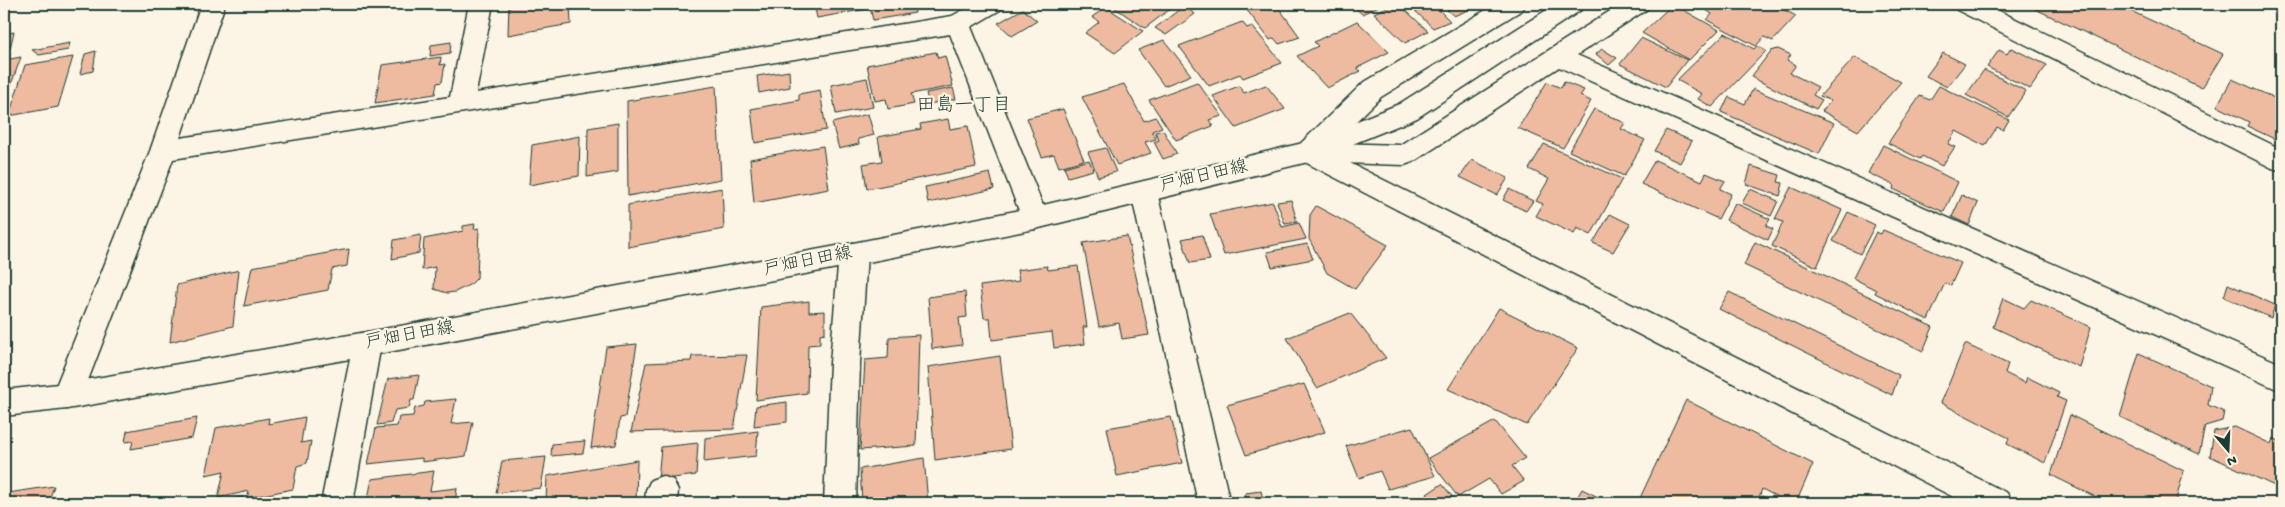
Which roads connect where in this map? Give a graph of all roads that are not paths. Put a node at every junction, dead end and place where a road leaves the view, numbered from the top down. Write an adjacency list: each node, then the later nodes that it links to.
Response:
1 (213, 4): 11 (street)
2 (481, 4): 10 (street)
3 (992, 4): 8 (street)
4 (1514, 4): 12 (street)
5 (1573, 4): 12 (street, 戸畑日田線)
6 (1638, 4): 9 (street)
7 (1965, 4): 13 (street)
8 (958, 24): 10 (street); 15 (street)
9 (1557, 56): 12 (street); 18 (street)
10 (460, 105): 11 (street)
11 (164, 151): 19 (street)
12 (1308, 152): 14 (street, 戸畑日田線); 24 (street)
13 (2281, 161)
14 (1144, 192): 15 (street, 戸畑日田線); 23 (street)
15 (1035, 218): 16 (street, 戸畑日田線)
16 (852, 254): 17 (street, 戸畑日田線); 22 (street)
17 (367, 344): 19 (street, 戸畑日田線); 21 (street)
18 (2281, 378)
19 (67, 396): 20 (street, 戸畑日田線)
20 (4, 403)
21 (338, 503)
22 (840, 503)
23 (1214, 503)
24 (1996, 503)

